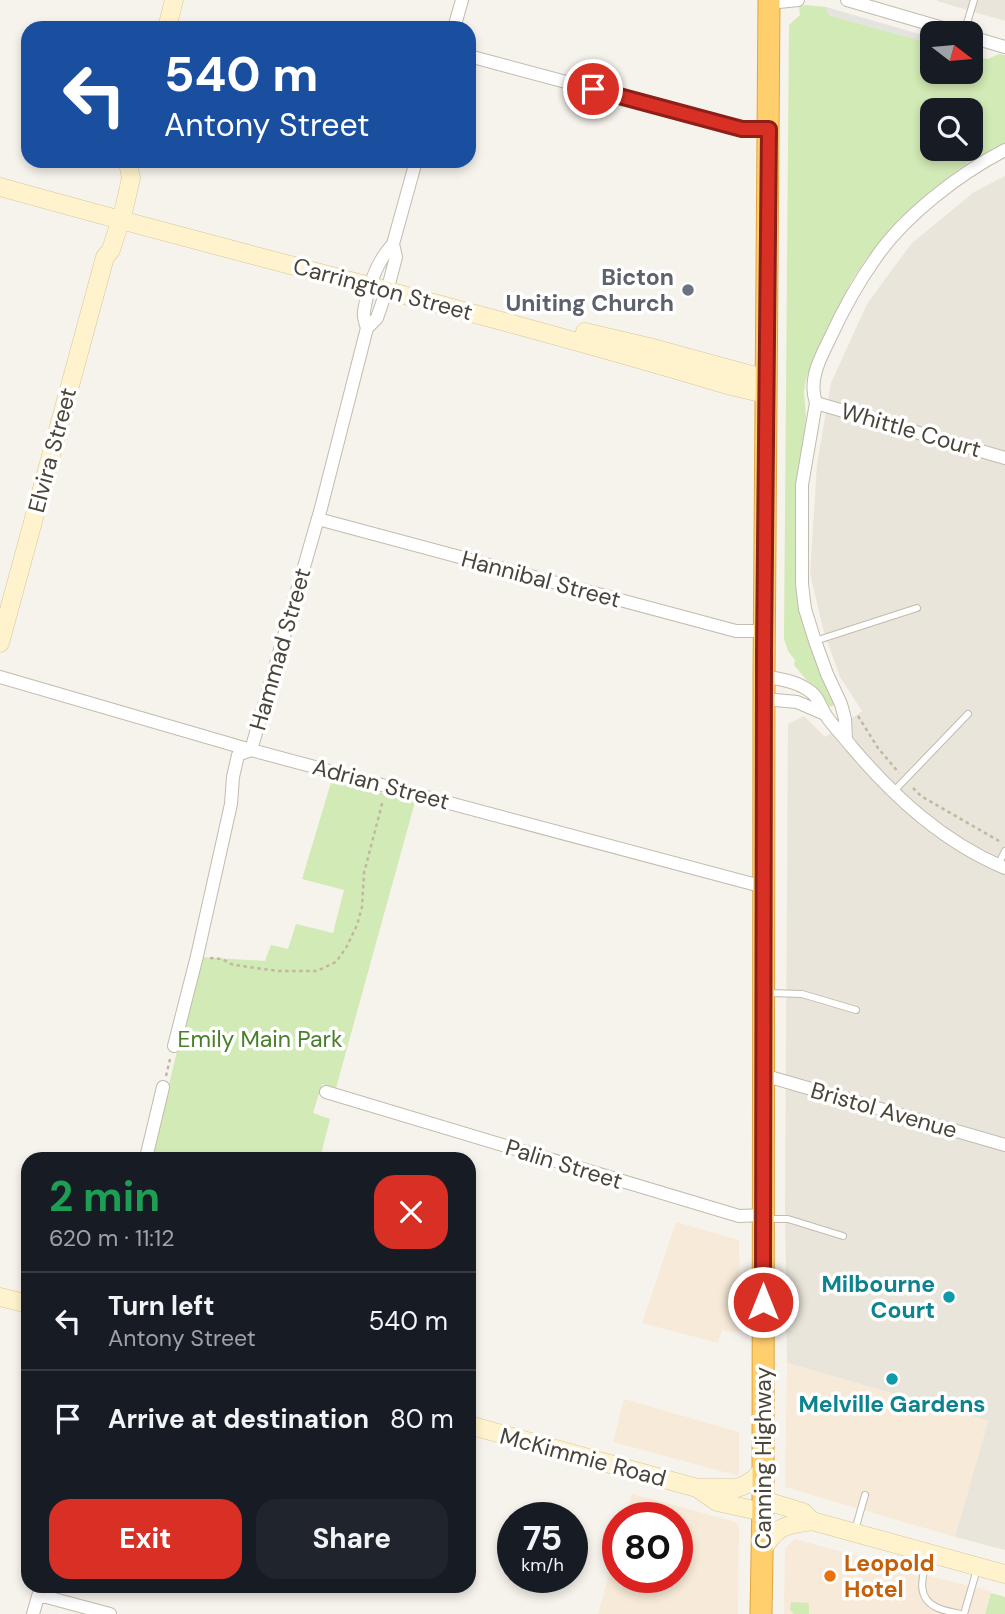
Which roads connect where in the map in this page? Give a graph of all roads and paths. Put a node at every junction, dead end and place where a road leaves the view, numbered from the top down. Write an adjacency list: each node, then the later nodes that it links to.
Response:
1 (174, 0): 8 (main road)
2 (462, 0): 9 (street)
3 (798, 0): 6 (street)
4 (847, 0): 7 (street)
5 (974, 0): 11 (lane)
6 (769, 2): 15 (highway, Canning Highway)
7 (884, 5): 10 (street)
8 (169, 21)
9 (456, 21)
10 (929, 21)
11 (966, 21)
12 (984, 41): 13 (street)
13 (1005, 47)
14 (476, 58): 15 (street)
15 (769, 129): 23 (highway, Canning Highway)
16 (1005, 150): 24 (street)
17 (128, 168): 21 (main road, Elvira Street)
18 (414, 168): 22 (street, Hammad Street)
19 (0, 176): 21 (main road, Carrington Street)
20 (0, 187): 21 (main road, Carrington Street)
21 (117, 214): 22 (main road, Carrington Street); 30 (main road, Elvira Street)
22 (381, 283): 23 (main road, Carrington Street); 26 (street, Hammad Street)
23 (766, 387): 28 (highway, Canning Highway)
24 (816, 403): 25 (street, Whittle Court); 29 (street)
25 (1005, 458)
26 (318, 519): 28 (street, Hannibal Street); 37 (street, Hammad Street)
27 (917, 608): 29 (lane)
28 (764, 631): 31 (highway, Canning Highway)
29 (815, 641): 36 (street)
30 (0, 643)
31 (764, 676): 33 (highway, Canning Highway); 34 (street)
32 (0, 677): 37 (street, Adrian Street)
33 (764, 699): 34 (street); 42 (highway, Canning Highway)
34 (825, 714): 36 (street)
35 (968, 714): 39 (lane)
36 (846, 740): 39 (street)
37 (251, 750): 38 (street, Adrian Street); 43 (street, Hammad Street)
38 (387, 786): 42 (street, Adrian Street); 43 (path)
39 (893, 792): 41 (street)
40 (1005, 851): 41 (lane)
41 (1001, 867)
42 (764, 887): 44 (highway, Canning Highway)
43 (196, 959): 46 (street, Hammad Street)
44 (763, 992): 45 (lane); 47 (highway, Canning Highway)
45 (856, 1010)
46 (174, 1045): 48 (path)
47 (763, 1075): 50 (street, Bristol Avenue); 52 (highway, Canning Highway)
48 (163, 1087): 51 (street)
49 (326, 1092): 52 (street, Palin Street)
50 (1005, 1145)
51 (147, 1152)
52 (764, 1217): 53 (lane); 57 (highway, Canning Highway)
53 (843, 1236)
54 (0, 1297): 55 (main road)
55 (21, 1302)
56 (476, 1427): 58 (main road, McKimmie Road)
57 (763, 1469): 58 (main road, McKimmie Road); 60 (highway, Canning Highway)
58 (697, 1488): 60 (main road, McKimmie Road)
59 (865, 1495): 62 (lane)
60 (763, 1506): 61 (main road, McKimmie Road); 63 (highway, Canning Highway)
61 (813, 1521): 62 (main road, McKimmie Road); 63 (main road)
62 (854, 1532): 64 (main road, McKimmie Road)
63 (762, 1550): 71 (highway, Canning Highway)
64 (929, 1553): 65 (main road, McKimmie Road); 72 (lane)
65 (977, 1566): 66 (main road, McKimmie Road); 72 (lane)
66 (1005, 1574)
67 (39, 1593): 69 (street)
68 (49, 1593): 70 (street)
69 (33, 1614)
70 (110, 1614)
71 (761, 1614)
72 (962, 1614)

